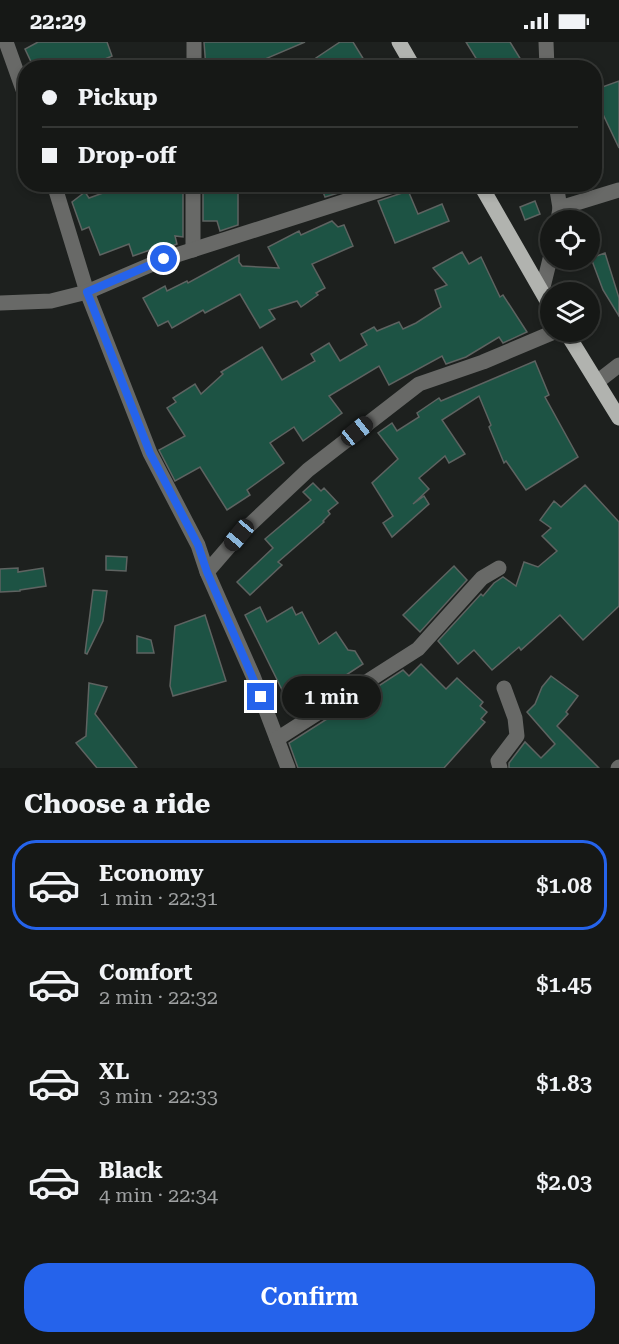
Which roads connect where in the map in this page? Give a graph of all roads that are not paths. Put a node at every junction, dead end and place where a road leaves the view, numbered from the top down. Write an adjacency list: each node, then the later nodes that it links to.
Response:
1 (6, 42): 8 (street)
2 (194, 42): 5 (street)
3 (399, 42): 6 (main road)
4 (546, 42): 7 (street)
5 (194, 60)
6 (409, 60)
7 (547, 60)
8 (18, 76)
9 (619, 190): 16 (street)
10 (56, 192): 19 (street)
11 (193, 192): 17 (street)
12 (374, 192): 17 (street)
13 (485, 192): 18 (main road)
14 (557, 192): 15 (street)
15 (559, 210)
16 (569, 210)
17 (193, 250): 19 (street)
18 (540, 288)
19 (87, 292): 20 (street); 27 (street)
20 (0, 303)
21 (540, 338): 27 (street)
22 (572, 342): 24 (main road)
23 (619, 365): 24 (street)
24 (597, 382): 25 (main road)
25 (619, 418)
26 (499, 568): 29 (street)
27 (207, 572): 29 (street)
28 (504, 688): 31 (street)
29 (277, 739): 30 (street)
30 (288, 768)
31 (500, 768)

